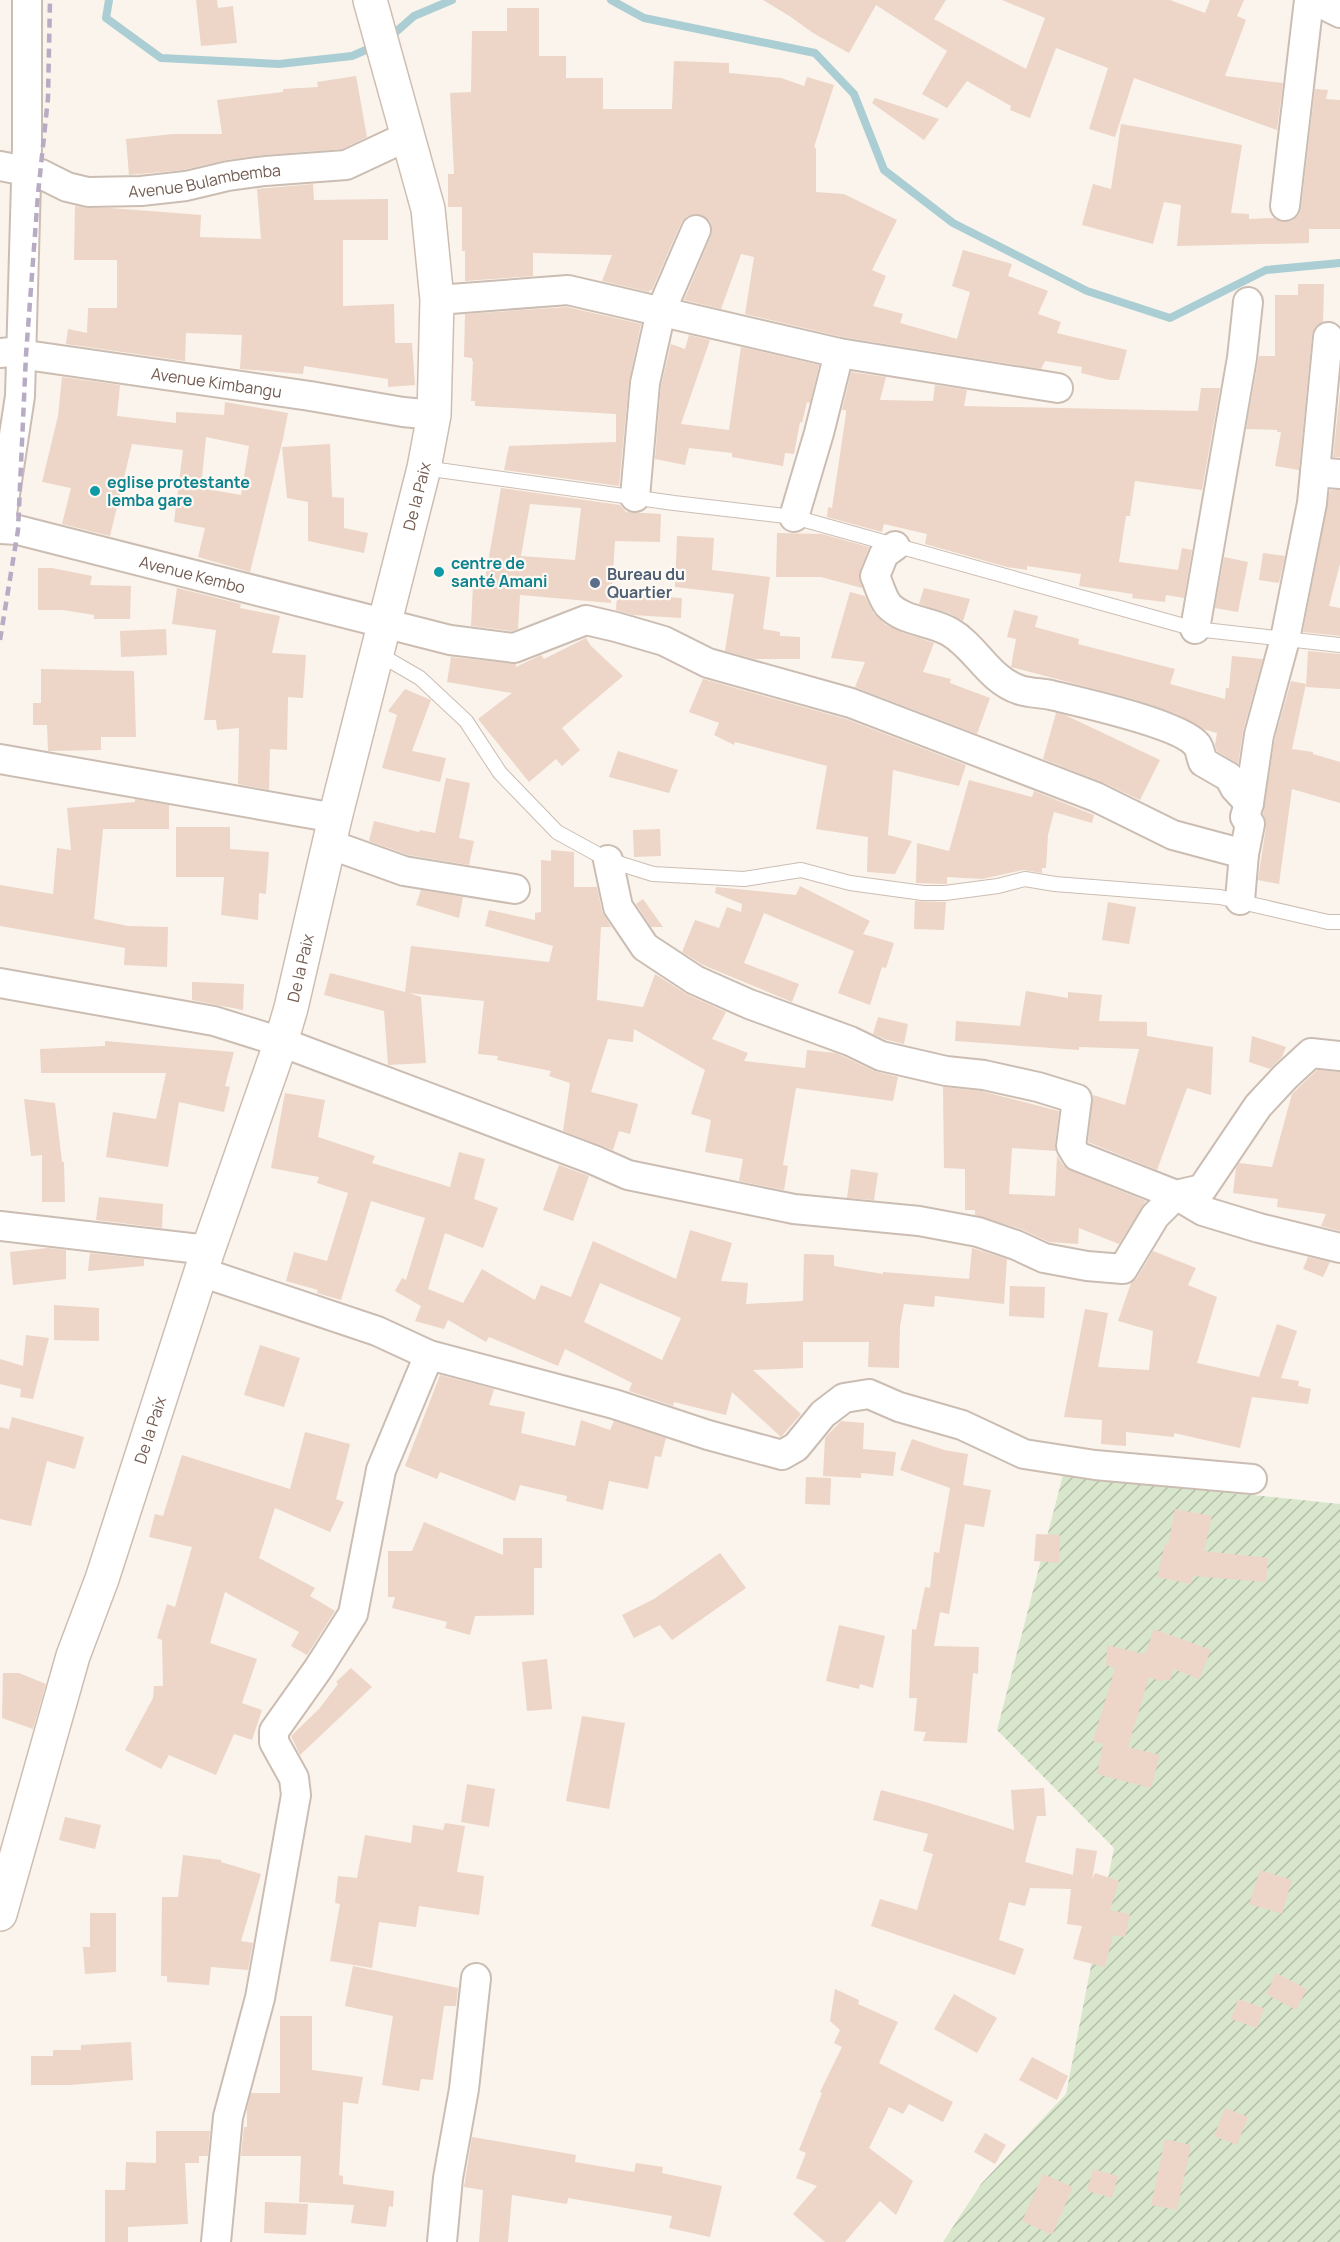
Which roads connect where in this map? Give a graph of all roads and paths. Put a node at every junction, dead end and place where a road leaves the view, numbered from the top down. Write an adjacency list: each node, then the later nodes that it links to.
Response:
1 (27, 0): 6 (street)
2 (370, 0): 5 (street, De la Paix)
3 (1312, 0): 4 (street); 7 (street)
4 (1340, 13)
5 (406, 137): 6 (street, Avenue Bulambemba); 9 (street, De la Paix)
6 (14, 169): 13 (street)
7 (1285, 206)
8 (696, 230): 11 (street)
9 (437, 300): 11 (street); 16 (street, De la Paix)
10 (1248, 302): 23 (street)
11 (661, 311): 14 (street); 19 (street)
12 (1328, 337): 18 (street)
13 (11, 352): 16 (street, Avenue Kimbangu); 21 (street)
14 (839, 352): 15 (street); 20 (street)
15 (1058, 388)
16 (434, 415): 17 (street, De la Paix)
17 (424, 468): 19 (lane); 24 (street, De la Paix)
18 (1328, 473): 25 (street)
19 (635, 497): 20 (lane)
20 (794, 517): 22 (lane)
21 (0, 528): 24 (street, Avenue Kembo)
22 (895, 546): 23 (lane); 28 (street)
23 (1195, 629): 25 (lane)
24 (381, 638): 29 (street, De la Paix); 30 (street, Avenue Kembo); 31 (lane)
25 (1285, 639): 26 (lane); 28 (street)
26 (1340, 645)
27 (0, 759): 29 (street)
28 (1249, 803): 30 (street)
29 (332, 831): 32 (street); 36 (street, De la Paix)
30 (1244, 854): 33 (street)
31 (608, 860): 33 (lane); 38 (street)
32 (515, 889)
33 (1240, 900): 34 (lane)
34 (1340, 922)
35 (0, 983): 36 (street)
36 (281, 1042): 38 (street); 41 (street, De la Paix)
37 (1340, 1056): 38 (street)
38 (1176, 1196): 40 (street)
39 (0, 1226): 41 (street)
40 (1340, 1248)
41 (205, 1261): 42 (street); 44 (street, De la Paix)
42 (429, 1355): 43 (street); 46 (street)
43 (1252, 1479)
44 (0, 1914)
45 (476, 1978): 47 (street)
46 (216, 2242)
47 (442, 2242)

